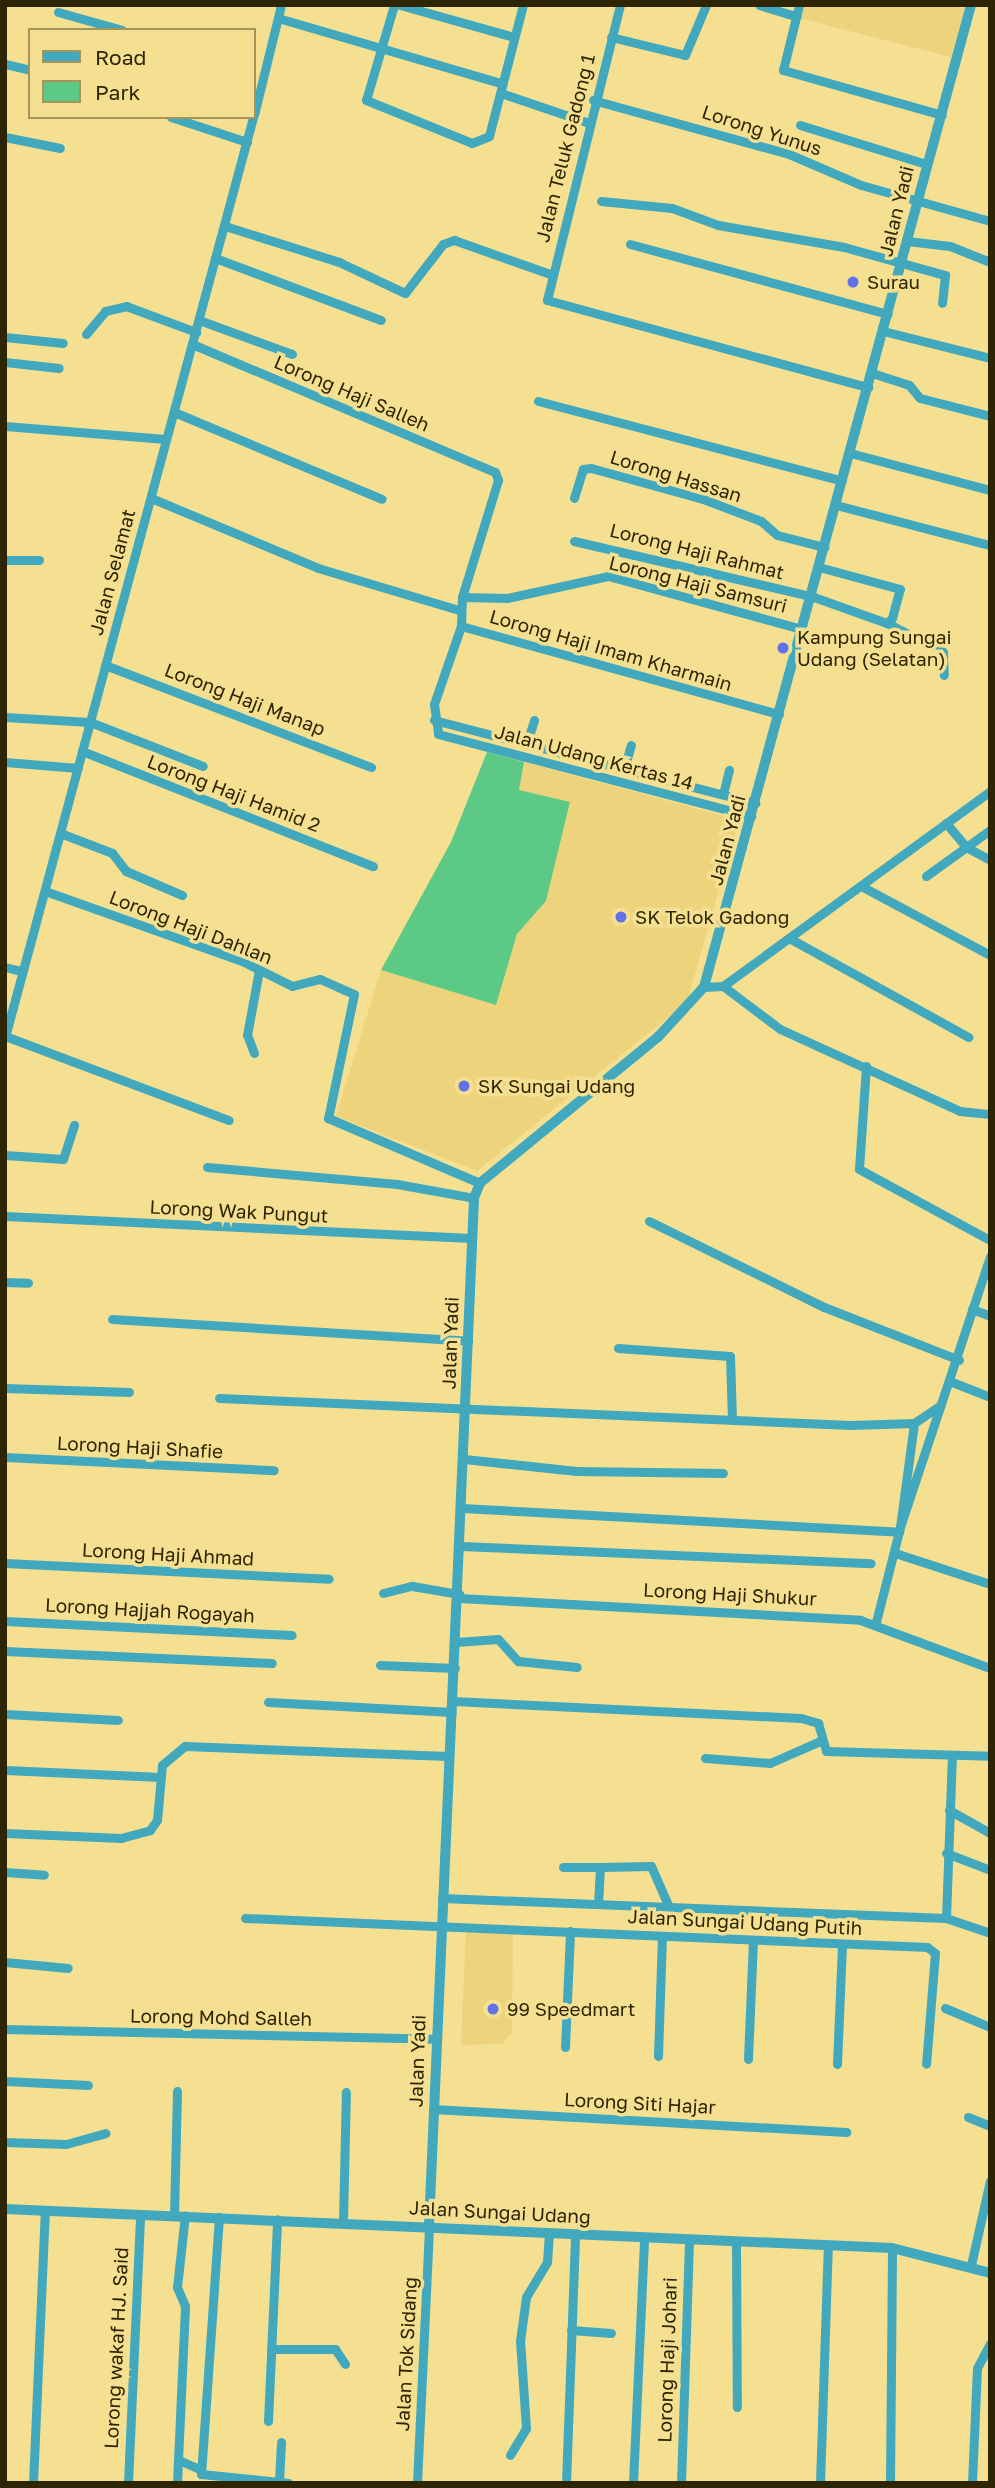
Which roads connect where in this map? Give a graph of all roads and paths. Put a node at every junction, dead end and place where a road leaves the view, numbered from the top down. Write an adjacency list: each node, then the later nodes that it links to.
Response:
1 (281, 5): 12 (street, Jalan Selamat)
2 (394, 5): 16 (street)
3 (400, 5): 14 (street)
4 (523, 5): 14 (street)
5 (620, 5): 15 (street, Jalan Teluk Gadong 1)
6 (706, 5): 15 (street)
7 (759, 5): 11 (street)
8 (799, 5): 11 (street)
9 (969, 6): 24 (street, Jalan Yadi)
10 (58, 12): 13 (street)
11 (796, 16): 24 (street)
12 (278, 18): 16 (street); 20 (street, Jalan Selamat)
13 (115, 28)
14 (514, 37): 21 (street)
15 (611, 37): 22 (street, Jalan Teluk Gadong 1)
16 (381, 52): 21 (street); 21 (street)
17 (5, 64): 18 (street)
18 (28, 69)
19 (256, 70): 20 (street)
20 (264, 73): 23 (street, Jalan Selamat)
21 (502, 89): 27 (street)
22 (593, 100): 27 (street, Jalan Teluk Gadong 1); 34 (street, Lorong Yunus)
23 (256, 104)
24 (942, 114): 32 (street, Jalan Yadi)
25 (176, 119): 30 (street)
26 (252, 119): 30 (street, Jalan Selamat)
27 (589, 123): 42 (street, Jalan Teluk Gadong 1)
28 (800, 125): 32 (street)
29 (5, 137): 31 (street)
30 (247, 142): 36 (street, Jalan Selamat)
31 (60, 148)
32 (926, 164): 34 (street, Jalan Yadi)
33 (601, 201): 41 (street)
34 (918, 203): 35 (street, Lorong Yunus); 37 (street, Jalan Yadi)
35 (990, 221)
36 (225, 226): 39 (street, Jalan Selamat); 42 (street)
37 (907, 241): 40 (street); 41 (street, Jalan Yadi)
38 (630, 244): 44 (street)
39 (215, 258): 45 (street, Jalan Selamat); 46 (street)
40 (990, 262)
41 (900, 264): 43 (street); 44 (street, Jalan Yadi)
42 (550, 274): 58 (street, Jalan Teluk Gadong 1)
43 (942, 303)
44 (888, 314): 47 (street, Jalan Yadi)
45 (199, 320): 48 (street, Jalan Selamat); 53 (street)
46 (380, 320)
47 (883, 331): 54 (street); 57 (street, Jalan Yadi)
48 (195, 332): 49 (street); 52 (street, Jalan Selamat)
49 (86, 334)
50 (5, 337): 51 (street)
51 (63, 343)
52 (192, 344): 60 (street, Jalan Selamat); 78 (street, Lorong Haji Salleh)
53 (292, 354)
54 (990, 358)
55 (5, 362): 56 (street)
56 (58, 368)
57 (872, 373): 58 (street, Jalan Yadi); 61 (street)
58 (868, 387): 64 (street, Jalan Yadi)
59 (538, 401): 65 (street)
60 (174, 411): 63 (street, Jalan Selamat); 69 (street)
61 (990, 416)
62 (5, 426): 63 (street)
63 (165, 439): 67 (street, Jalan Selamat)
64 (850, 453): 65 (street, Jalan Yadi); 66 (street)
65 (842, 481): 70 (street, Jalan Yadi)
66 (990, 490)
67 (151, 498): 79 (street); 83 (street, Jalan Selamat)
68 (574, 498): 73 (street, Lorong Hassan)
69 (382, 499)
70 (836, 505): 72 (street); 73 (street, Jalan Yadi)
71 (574, 541): 77 (street, Lorong Haji Rahmat)
72 (990, 545)
73 (824, 547): 76 (street, Jalan Yadi)
74 (5, 560): 75 (street)
75 (39, 560)
76 (819, 567): 77 (street, Jalan Yadi); 80 (street)
77 (811, 596): 80 (street, Lorong Haji Rahmat); 82 (street, Jalan Yadi)
78 (462, 597): 79 (street, Lorong Haji Imam Kharmain); 82 (street, Lorong Haji Samsuri)
79 (459, 610): 81 (street, Lorong Haji Imam Kharmain)
80 (887, 623): 84 (street, Lorong Haji Rahmat)
81 (461, 625): 85 (street, Lorong Haji Imam Kharmain); 89 (street)
82 (802, 629): 85 (street, Jalan Yadi)
83 (105, 665): 88 (street, Jalan Selamat); 95 (street, Lorong Haji Manap)
84 (944, 675)
85 (779, 714): 101 (street, Jalan Yadi)
86 (5, 717): 88 (street)
87 (534, 720): 90 (street)
88 (90, 722): 92 (street, Jalan Selamat); 94 (street)
89 (433, 723): 90 (street); 102 (street, Jalan Udang Kertas 14)
90 (527, 743): 97 (street)
91 (631, 745): 97 (street)
92 (82, 751): 96 (street, Jalan Selamat); 108 (street, Lorong Haji Hamid 2)
93 (5, 762): 96 (street)
94 (204, 766)
95 (371, 767)
96 (78, 768): 105 (street, Jalan Selamat)
97 (624, 769): 100 (street)
98 (729, 770): 100 (street)
99 (990, 791): 103 (street)
100 (723, 794): 101 (street)
101 (755, 803): 102 (street, Jalan Yadi)
102 (751, 816): 119 (street, Jalan Yadi)
103 (946, 823): 106 (street); 110 (street)
104 (990, 830): 106 (street)
105 (60, 833): 111 (street, Jalan Selamat); 112 (street)
106 (966, 847): 107 (street); 109 (street)
107 (990, 860)
108 (373, 866)
109 (926, 876)
110 (863, 887): 113 (street); 114 (street)
111 (45, 891): 116 (street, Lorong Haji Dahlan); 117 (street, Jalan Selamat)
112 (182, 895)
113 (789, 939): 118 (street); 121 (street)
114 (990, 955)
115 (5, 967): 117 (street)
116 (259, 970): 122 (street); 129 (street, Lorong Haji Dahlan)
117 (21, 971): 120 (street, Jalan Selamat)
118 (723, 986): 119 (street); 123 (street)
119 (704, 987): 129 (street, Jalan Yadi)
120 (5, 1037): 125 (street)
121 (968, 1037)
122 (254, 1053)
123 (866, 1066): 124 (street); 134 (street)
124 (989, 1111)
125 (229, 1120)
126 (74, 1125): 127 (street)
127 (5, 1155)
128 (207, 1167): 130 (street)
129 (480, 1183): 130 (street, Jalan Yadi)
130 (474, 1198): 133 (street, Jalan Yadi)
131 (5, 1216): 133 (street, Lorong Wak Pungut)
132 (649, 1221): 143 (street)
133 (471, 1238): 141 (street, Jalan Yadi)
134 (990, 1240)
135 (990, 1257): 138 (street)
136 (5, 1282): 137 (street)
137 (28, 1283)
138 (972, 1309): 139 (street); 143 (street)
139 (990, 1316)
140 (112, 1319): 141 (street)
141 (468, 1340): 150 (street, Jalan Yadi)
142 (618, 1348): 151 (street)
143 (959, 1360): 144 (street)
144 (952, 1382): 147 (street); 149 (street)
145 (5, 1388): 146 (street)
146 (129, 1392)
147 (990, 1396)
148 (219, 1398): 150 (street)
149 (941, 1405): 152 (street); 158 (street)
150 (466, 1406): 151 (street); 154 (street, Jalan Yadi)
151 (732, 1420): 152 (street)
152 (914, 1423): 158 (street)
153 (5, 1457): 155 (street, Lorong Haji Shafie)
154 (464, 1459): 156 (street); 157 (street, Jalan Yadi)
155 (274, 1470)
156 (723, 1473)
157 (462, 1508): 158 (street); 159 (street, Jalan Yadi)
158 (899, 1529): 160 (street)
159 (461, 1546): 162 (street); 166 (street, Jalan Yadi)
160 (895, 1553): 164 (street); 168 (street)
161 (5, 1563): 163 (street, Lorong Haji Ahmad)
162 (871, 1563)
163 (329, 1579)
164 (990, 1584)
165 (383, 1593): 166 (street, Lorong Haji Shukur)
166 (459, 1596): 168 (street, Lorong Haji Shukur); 170 (street, Jalan Yadi)
167 (5, 1621): 169 (street, Lorong Hajjah Rogayah)
168 (876, 1622): 176 (street, Lorong Haji Shukur)
169 (292, 1635)
170 (456, 1642): 174 (street); 175 (street, Jalan Yadi)
171 (5, 1651): 172 (street)
172 (272, 1663)
173 (380, 1665): 175 (street)
174 (577, 1667)
175 (454, 1668): 178 (street, Jalan Yadi)
176 (990, 1668)
177 (268, 1702): 178 (street)
178 (452, 1706): 181 (street); 182 (street, Jalan Yadi)
179 (5, 1714): 180 (street)
180 (118, 1720)
181 (820, 1741): 184 (street); 185 (street)
182 (448, 1756): 187 (street); 197 (street, Jalan Yadi)
183 (990, 1756): 185 (street)
184 (705, 1758)
185 (952, 1758): 188 (street)
186 (5, 1770): 187 (street)
187 (161, 1777): 189 (street)
188 (949, 1810): 190 (street); 191 (street)
189 (5, 1833)
190 (990, 1833)
191 (946, 1853): 194 (street); 201 (street)
192 (563, 1867): 193 (street)
193 (600, 1867): 198 (street); 199 (street)
194 (990, 1870)
195 (5, 1872): 196 (street)
196 (44, 1875)
197 (442, 1898): 198 (street); 202 (street, Jalan Yadi)
198 (598, 1903): 199 (street)
199 (668, 1905): 201 (street)
200 (245, 1918): 202 (street, Jalan Sungai Udang Putih)
201 (946, 1918): 204 (street)
202 (440, 1925): 203 (street, Jalan Sungai Udang Putih); 213 (street, Jalan Yadi)
203 (570, 1931): 205 (street, Jalan Sungai Udang Putih); 214 (street)
204 (990, 1933)
205 (662, 1936): 206 (street, Jalan Sungai Udang Putih); 215 (street)
206 (753, 1940): 207 (street, Jalan Sungai Udang Putih); 216 (street)
207 (842, 1944): 217 (street); 218 (street, Jalan Sungai Udang Putih)
208 (5, 1962): 209 (street)
209 (68, 1968)
210 (945, 2008): 211 (street)
211 (990, 2027)
212 (5, 2029): 213 (street, Lorong Mohd Salleh)
213 (435, 2039): 223 (street, Jalan Yadi)
214 (565, 2048)
215 (658, 2056)
216 (748, 2059)
217 (837, 2064)
218 (926, 2064)
219 (5, 2081): 220 (street)
220 (88, 2085)
221 (177, 2091): 233 (street)
222 (346, 2092): 236 (street)
223 (433, 2109): 226 (street, Lorong Siti Hajar); 237 (street, Jalan Yadi)
224 (968, 2117): 225 (street)
225 (990, 2126)
226 (846, 2132)
227 (106, 2133): 228 (street)
228 (5, 2142)
229 (989, 2185): 245 (street)
230 (5, 2209): 231 (street, Jalan Sungai Udang)
231 (45, 2210): 232 (street, Jalan Sungai Udang); 259 (street)
232 (140, 2214): 233 (street, Jalan Sungai Udang); 260 (street, Lorong wakaf HJ. Said)
233 (179, 2215): 234 (street, Jalan Sungai Udang); 256 (street)
234 (219, 2217): 235 (street, Jalan Sungai Udang); 257 (street)
235 (277, 2219): 236 (street, Jalan Sungai Udang); 250 (street)
236 (343, 2221): 237 (street, Jalan Sungai Udang)
237 (429, 2226): 238 (street, Jalan Sungai Udang); 262 (street, Jalan Tok Sidang)
238 (549, 2233): 239 (street, Jalan Sungai Udang); 255 (street)
239 (575, 2234): 240 (street, Jalan Sungai Udang); 247 (street)
240 (644, 2236): 241 (street, Jalan Sungai Udang); 264 (street)
241 (689, 2239): 242 (street, Jalan Sungai Udang); 265 (street, Lorong Haji Johari)
242 (736, 2241): 243 (street, Jalan Sungai Udang); 252 (street)
243 (828, 2245): 244 (street, Jalan Sungai Udang); 266 (street)
244 (892, 2248): 245 (street, Jalan Sungai Udang); 267 (street)
245 (971, 2265): 246 (street, Jalan Sungai Udang)
246 (990, 2273)
247 (571, 2330): 248 (street); 263 (street)
248 (611, 2333)
249 (990, 2344): 268 (street)
250 (271, 2349): 251 (street); 253 (street)
251 (345, 2364)
252 (737, 2407)
253 (268, 2421)
254 (281, 2442): 258 (street)
255 (510, 2455)
256 (179, 2460): 257 (street); 261 (street)
257 (201, 2470): 258 (street)
258 (284, 2482)
259 (33, 2483)
260 (128, 2483)
261 (177, 2483)
262 (417, 2483)
263 (566, 2483)
264 (633, 2483)
265 (681, 2483)
266 (820, 2483)
267 (890, 2483)
268 (972, 2483)

